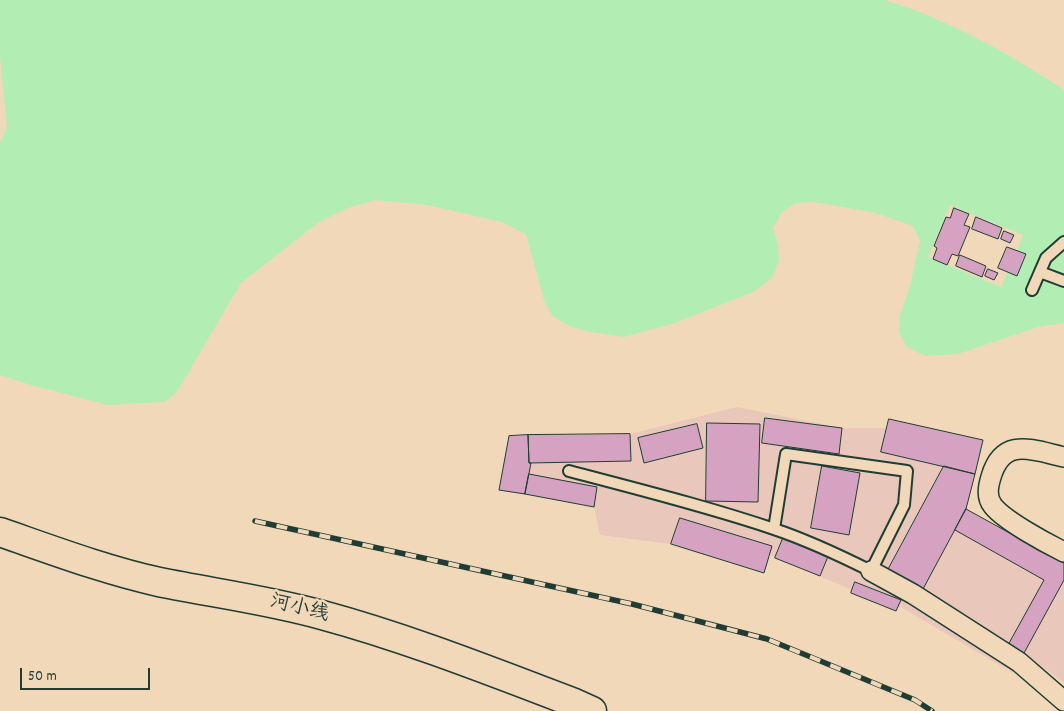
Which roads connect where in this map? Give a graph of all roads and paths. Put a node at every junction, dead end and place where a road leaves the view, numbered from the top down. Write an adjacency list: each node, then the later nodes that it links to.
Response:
1 (1064, 242): 2 (lane)
2 (1040, 272): 3 (lane); 4 (lane)
3 (1064, 281)
4 (1032, 290)
5 (1064, 457): 9 (street)
6 (569, 471): 7 (lane)
7 (774, 529): 10 (lane); 10 (lane)
8 (0, 532): 12 (street, 河小线)
9 (1064, 552)
10 (871, 571): 11 (street)
11 (1064, 701)
12 (592, 711)

